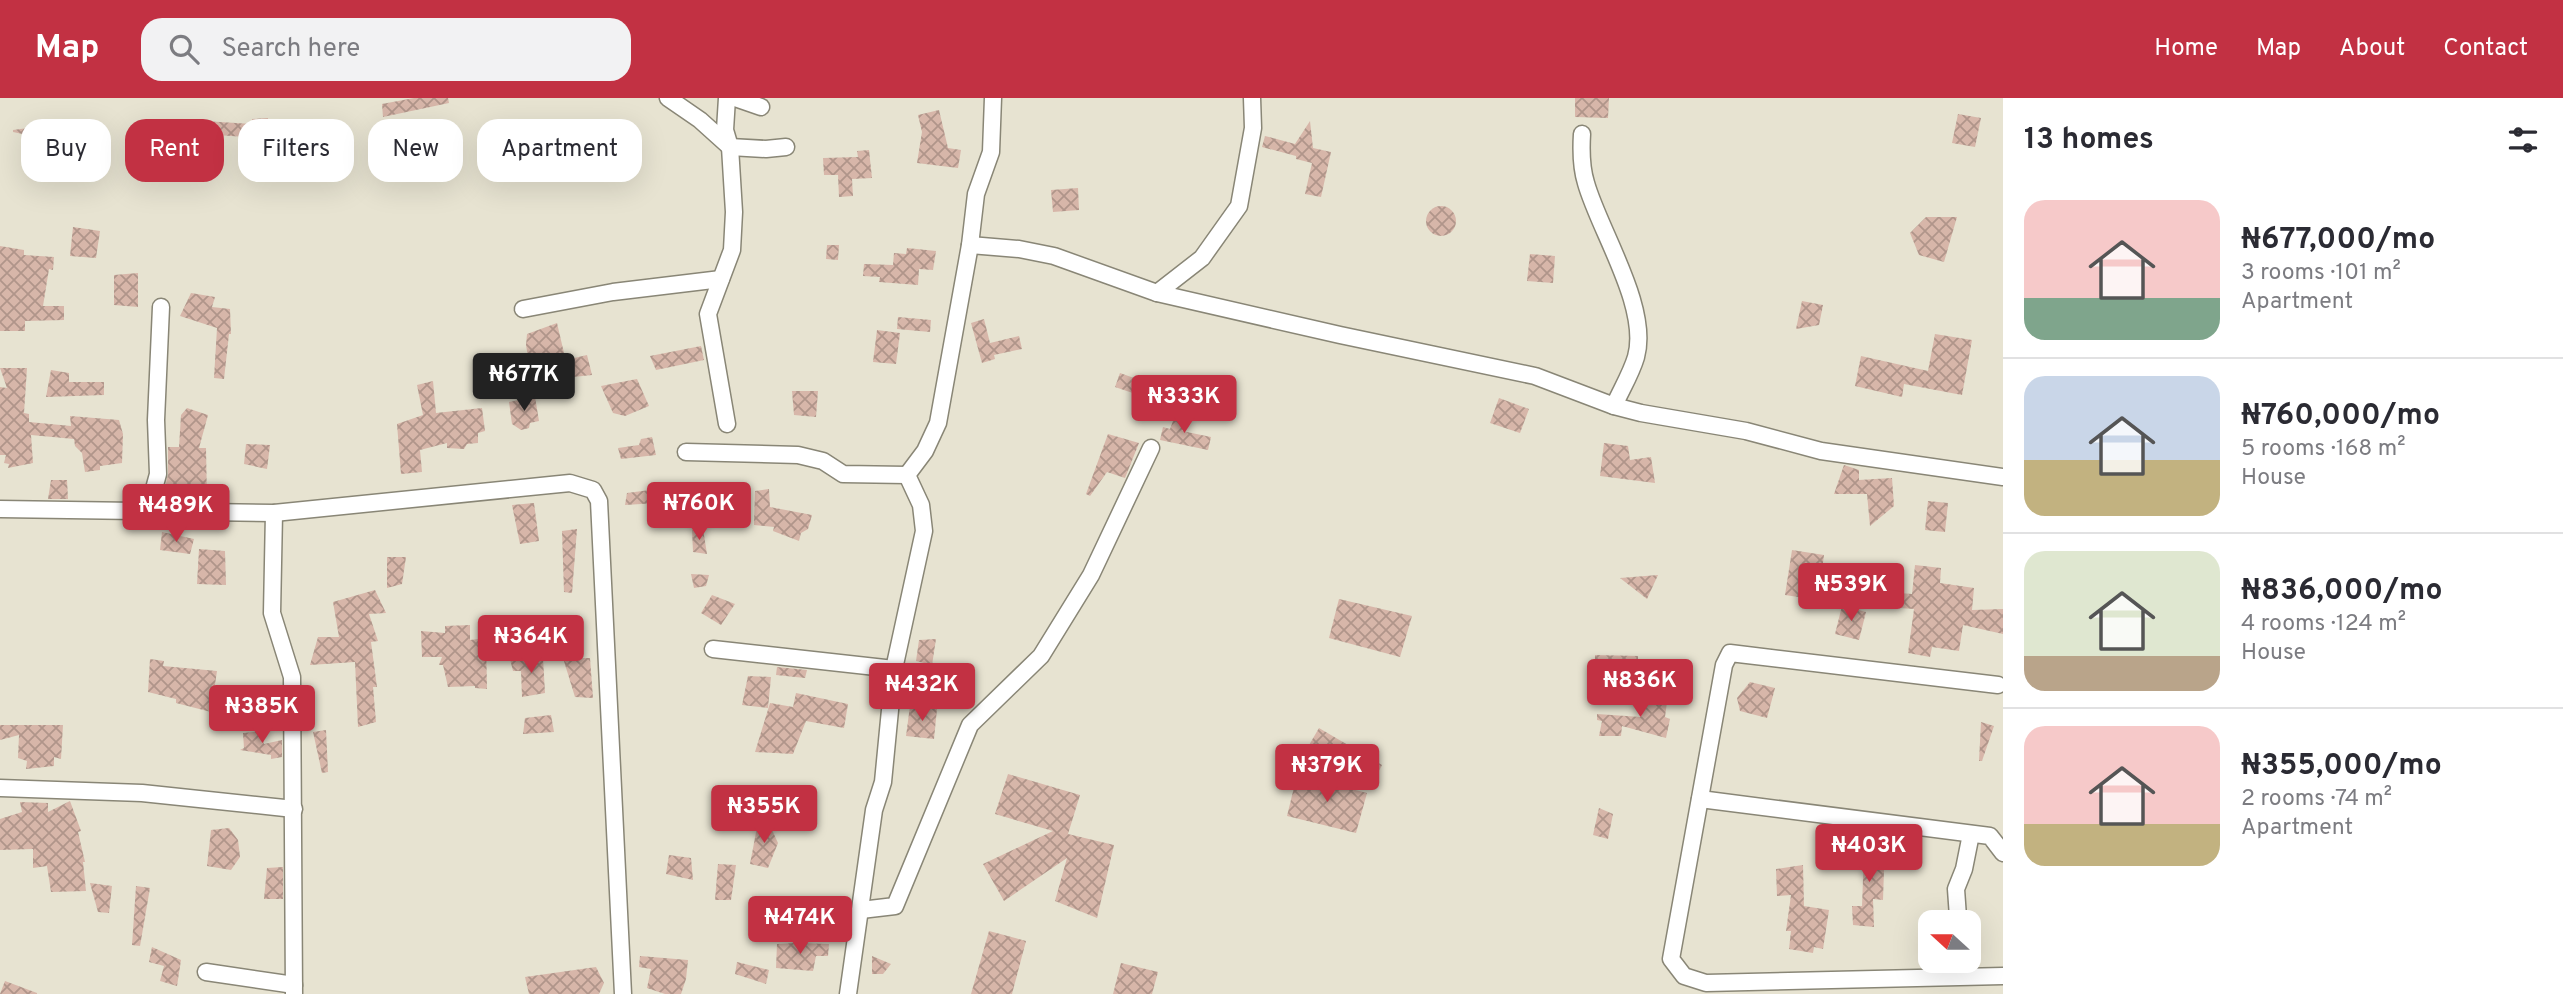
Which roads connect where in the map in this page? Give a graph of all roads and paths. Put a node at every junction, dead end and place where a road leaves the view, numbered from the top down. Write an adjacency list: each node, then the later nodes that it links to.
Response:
1 (668, 98): 8 (street)
2 (727, 98): 8 (street)
3 (735, 98): 6 (street)
4 (993, 98): 10 (street)
5 (1252, 98): 12 (street)
6 (761, 107)
7 (1582, 134): 15 (street)
8 (730, 147): 9 (street); 11 (street)
9 (786, 147)
10 (970, 245): 12 (street); 19 (street)
11 (721, 279): 14 (street); 16 (street)
12 (1157, 293): 15 (street)
13 (161, 307): 22 (street)
14 (523, 309)
15 (1614, 406): 20 (street)
16 (727, 424)
17 (1152, 448): 32 (street)
18 (686, 452): 19 (street)
19 (907, 475): 25 (street)
20 (2003, 477)
21 (0, 509): 22 (street)
22 (148, 511): 23 (street)
23 (274, 513): 29 (street); 39 (street)
24 (713, 649): 25 (street)
25 (894, 669): 32 (street)
26 (1998, 685): 28 (street)
27 (0, 788): 29 (street)
28 (1700, 799): 30 (street); 34 (street)
29 (294, 809): 38 (street)
30 (1971, 834): 31 (street); 33 (street)
31 (2003, 853)
32 (861, 910): 40 (street)
33 (1957, 910)
34 (1918, 971)
35 (206, 972): 38 (street)
36 (1979, 973): 37 (street)
37 (2003, 976)
38 (294, 990)
39 (623, 994)
40 (848, 994)

